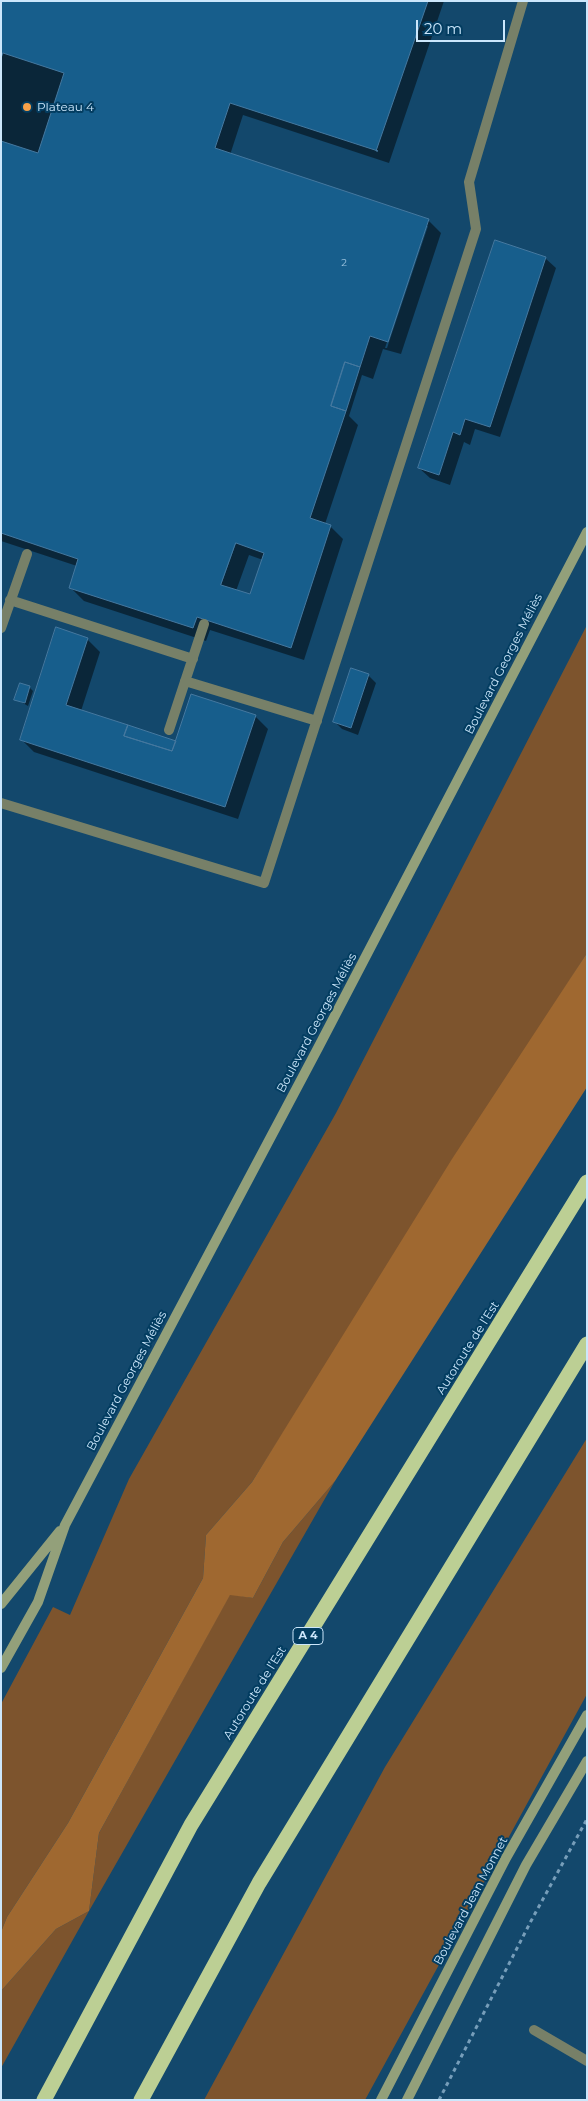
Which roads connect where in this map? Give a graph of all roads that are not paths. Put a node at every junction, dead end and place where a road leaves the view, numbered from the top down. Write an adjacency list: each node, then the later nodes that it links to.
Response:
1 (523, 1): 9 (lane)
2 (587, 532): 14 (main road, Boulevard Georges Méliès)
3 (27, 554): 4 (lane)
4 (10, 600): 6 (lane); 7 (lane)
5 (204, 624): 7 (lane)
6 (1, 628)
7 (193, 659): 8 (lane)
8 (186, 681): 9 (lane); 10 (lane)
9 (317, 720): 11 (lane)
10 (169, 730)
11 (1, 802)
12 (587, 1182): 21 (highway, Autoroute de l’Est / A 4)
13 (587, 1344): 22 (highway)
14 (65, 1525): 15 (main road, Boulevard Georges Méliès); 16 (main road, Boulevard Georges Méliès)
15 (1, 1604)
16 (1, 1668)
17 (587, 1715): 23 (main road, Boulevard Jean Monnet)
18 (587, 1761): 24 (main road)
19 (534, 2030): 20 (lane)
20 (587, 2061)
21 (44, 2100)
22 (142, 2100)
23 (381, 2100)
24 (407, 2100)

